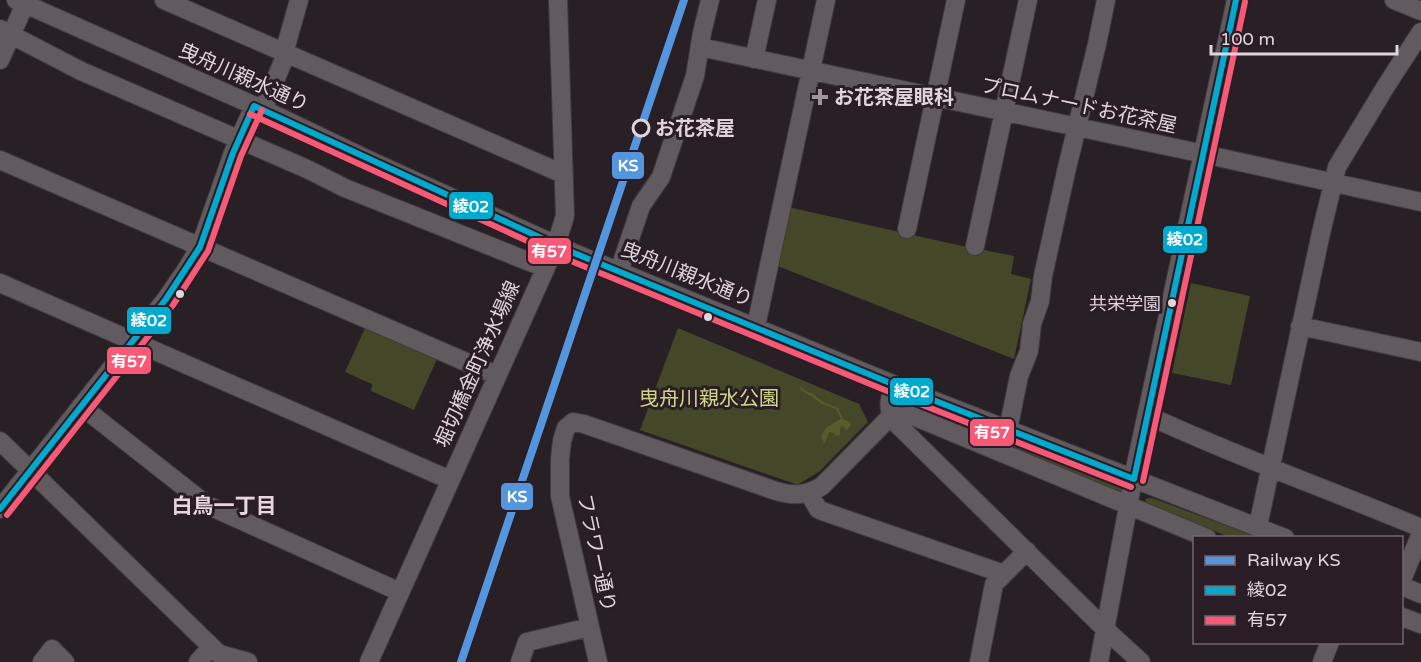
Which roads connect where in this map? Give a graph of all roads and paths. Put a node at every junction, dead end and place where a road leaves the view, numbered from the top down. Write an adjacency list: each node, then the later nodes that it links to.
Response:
1 (164, 0): 13 (street)
2 (299, 0): 18 (street)
3 (558, 0): 29 (street, 堀切橋金町浄水場線)
4 (710, 0): 17 (street)
5 (767, 0): 19 (street)
6 (826, 0): 21 (street)
7 (956, 0): 22 (street)
8 (1028, 0): 24 (street)
9 (1106, 0): 25 (street)
10 (1236, 0): 27 (street)
11 (1394, 0): 14 (street)
12 (20, 2): 15 (street); 23 (street, 曳舟川親水通り)
13 (192, 6): 18 (street)
14 (1421, 11)
15 (6, 31): 20 (street); 26 (street)
16 (1421, 32): 30 (street)
17 (700, 47): 19 (street, プロムナードお花茶屋); 37 (street)
18 (285, 54): 23 (street); 29 (street)
19 (754, 59): 21 (street, プロムナードお花茶屋)
20 (0, 60)
21 (811, 71): 22 (street, プロムナードお花茶屋); 39 (street)
22 (936, 97): 24 (street, プロムナードお花茶屋); 32 (street)
23 (259, 108): 26 (street); 33 (street, 曳舟川親水通り)
24 (1003, 112): 25 (street, プロムナードお花茶屋); 34 (street)
25 (1077, 127): 27 (street, プロムナードお花茶屋); 48 (street)
26 (239, 141): 35 (street); 36 (street)
27 (1203, 154): 30 (street, プロムナードお花茶屋); 46 (street)
28 (0, 160): 35 (street)
29 (563, 174): 33 (street, 堀切橋金町浄水場線)
30 (1332, 183): 31 (street, プロムナードお花茶屋); 40 (street)
31 (1421, 202)
32 (907, 229)
33 (556, 245): 36 (street, 堀切橋金町浄水場線); 37 (street, 曳舟川親水通り)
34 (975, 246)
35 (200, 247): 41 (street); 43 (street)
36 (545, 268): 43 (street, 堀切橋金町浄水場線)
37 (619, 271): 39 (street, 曳舟川親水通り)
38 (0, 283): 41 (street)
39 (756, 326): 44 (street, 曳舟川親水通り)
40 (1300, 326): 42 (street); 50 (street)
41 (133, 341): 45 (street); 53 (street)
42 (1421, 352)
43 (496, 375): 53 (street, 堀切橋金町浄水場線)
44 (895, 385): 47 (street); 48 (street, 曳舟川親水通り)
45 (81, 406): 51 (street); 65 (street)
46 (1147, 416): 50 (street); 52 (street)
47 (892, 417): 54 (street); 55 (street); 61 (street)
48 (1008, 430): 52 (street, 曳舟川親水通り)
49 (0, 441): 51 (street)
50 (1270, 469): 57 (street); 58 (street)
51 (30, 471): 56 (street); 72 (street)
52 (1134, 479): 55 (street); 57 (street, 曳舟川親水通り)
53 (450, 480): 65 (street, 堀切橋金町浄水場線)
54 (809, 493): 62 (street); 69 (street, フラワー通り)
55 (1129, 505): 59 (street); 70 (street)
56 (0, 509)
57 (1258, 526): 60 (street, 曳舟川親水通り)
58 (1421, 530): 63 (street)
59 (1205, 536)
60 (1283, 536)
61 (1027, 551): 62 (street); 70 (street)
62 (1004, 574): 80 (street)
63 (1403, 575)
64 (1403, 587): 66 (street)
65 (400, 592): 77 (street, 堀切橋金町浄水場線)
66 (1421, 594)
67 (1403, 617): 68 (street)
68 (1421, 624)
69 (590, 627): 78 (street); 79 (street, フラワー通り)
70 (1105, 629): 81 (street); 82 (street)
71 (1329, 644): 83 (street)
72 (211, 646): 75 (street); 76 (street)
73 (42, 662): 74 (street)
74 (65, 662)
75 (198, 662)
76 (248, 662)
77 (369, 662)
78 (520, 662)
79 (598, 662)
80 (979, 662)
81 (1099, 662)
82 (1141, 662)
83 (1322, 662)

